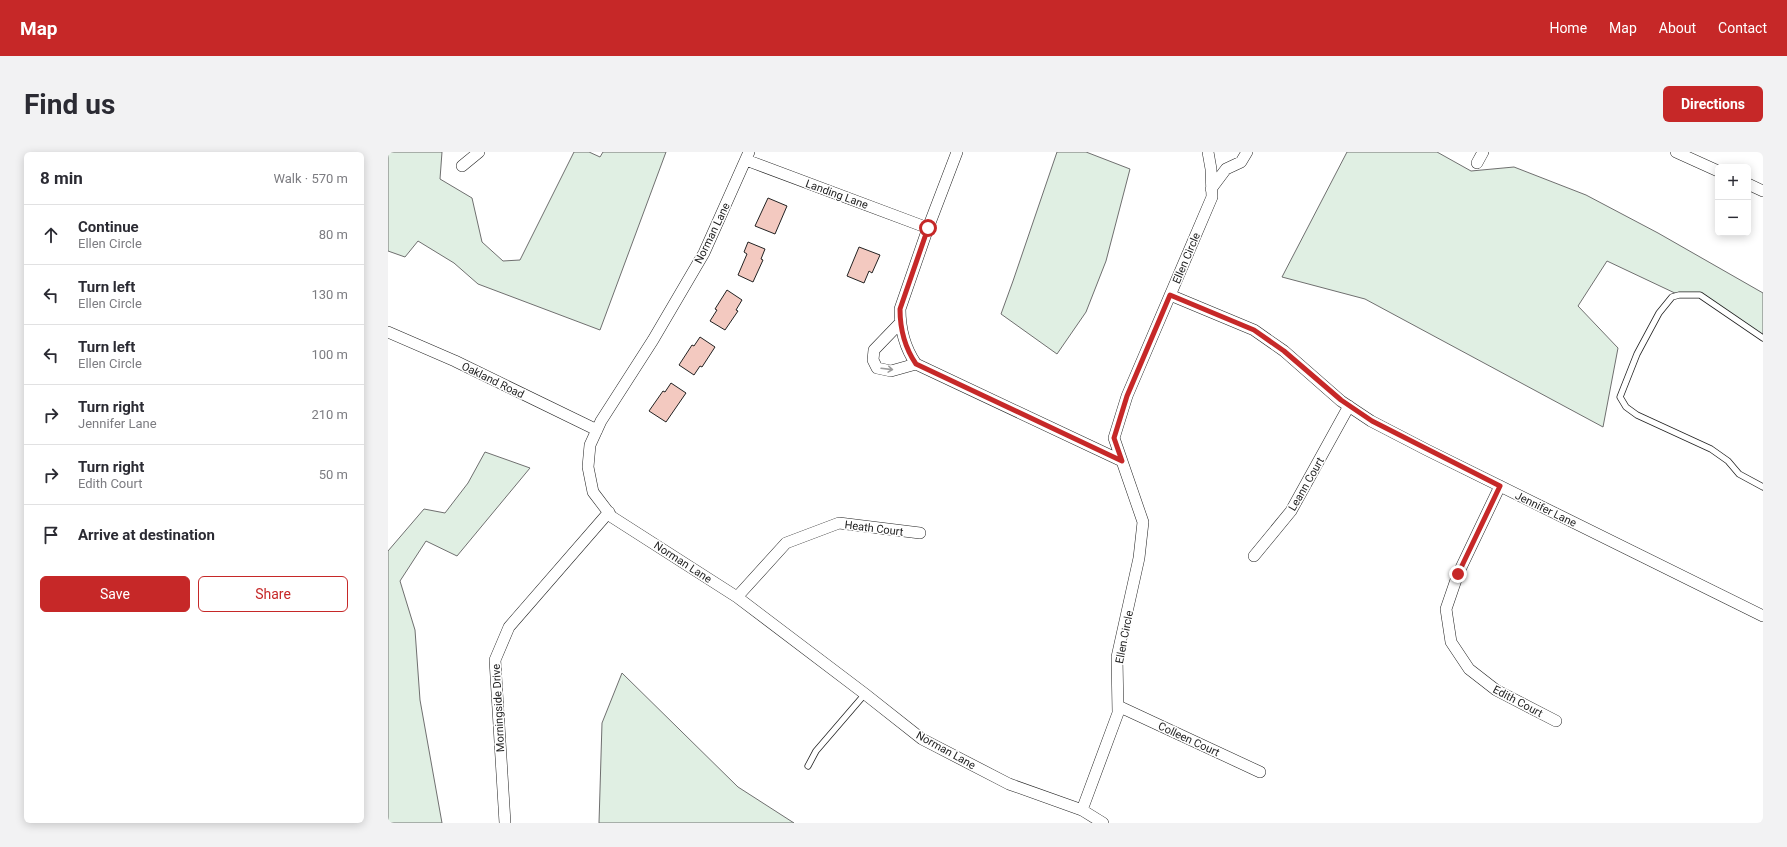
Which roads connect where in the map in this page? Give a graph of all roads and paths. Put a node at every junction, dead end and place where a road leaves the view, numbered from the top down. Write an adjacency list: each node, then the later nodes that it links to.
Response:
1 (479, 152): 10 (street)
2 (957, 152): 15 (street)
3 (1208, 152): 13 (street, Ellen Circle)
4 (1247, 152): 13 (street, Ellen Circle)
5 (1483, 152): 9 (street)
6 (1676, 152): 8 (street)
7 (748, 156): 15 (street, Landing Lane); 22 (street, Norman Lane)
8 (1696, 156): 11 (street)
9 (1476, 163)
10 (462, 166)
11 (1715, 169)
12 (1751, 185): 14 (street)
13 (1212, 189): 16 (street, Ellen Circle)
14 (1763, 191)
15 (928, 228): 17 (street)
16 (1170, 295): 21 (street, Jennifer Lane); 23 (street, Ellen Circle)
17 (900, 323): 20 (street); 20 (street, one-way to 20)
18 (388, 332): 22 (street, Oakland Road)
19 (1763, 338): 25 (lane)
20 (916, 364): 23 (street)
21 (1349, 406): 24 (street, Jennifer Lane); 28 (street, Leann Court)
22 (597, 430): 26 (street, Norman Lane)
23 (1122, 461): 32 (street, Ellen Circle)
24 (1500, 486): 30 (street, Jennifer Lane); 33 (street, Edith Court)
25 (1763, 487)
26 (609, 512): 29 (street, Norman Lane); 37 (street, Morningside Drive)
27 (920, 533): 29 (street, Heath Court)
28 (1254, 556)
29 (737, 597): 31 (street, Norman Lane)
30 (1763, 616)
31 (866, 694): 34 (lane); 36 (street, Norman Lane)
32 (1118, 706): 35 (street, Colleen Court); 36 (street, Ellen Circle)
33 (1556, 721)
34 (808, 766)
35 (1260, 772)
36 (1082, 810): 38 (street, Norman Lane)
37 (505, 823)
38 (1103, 823)

